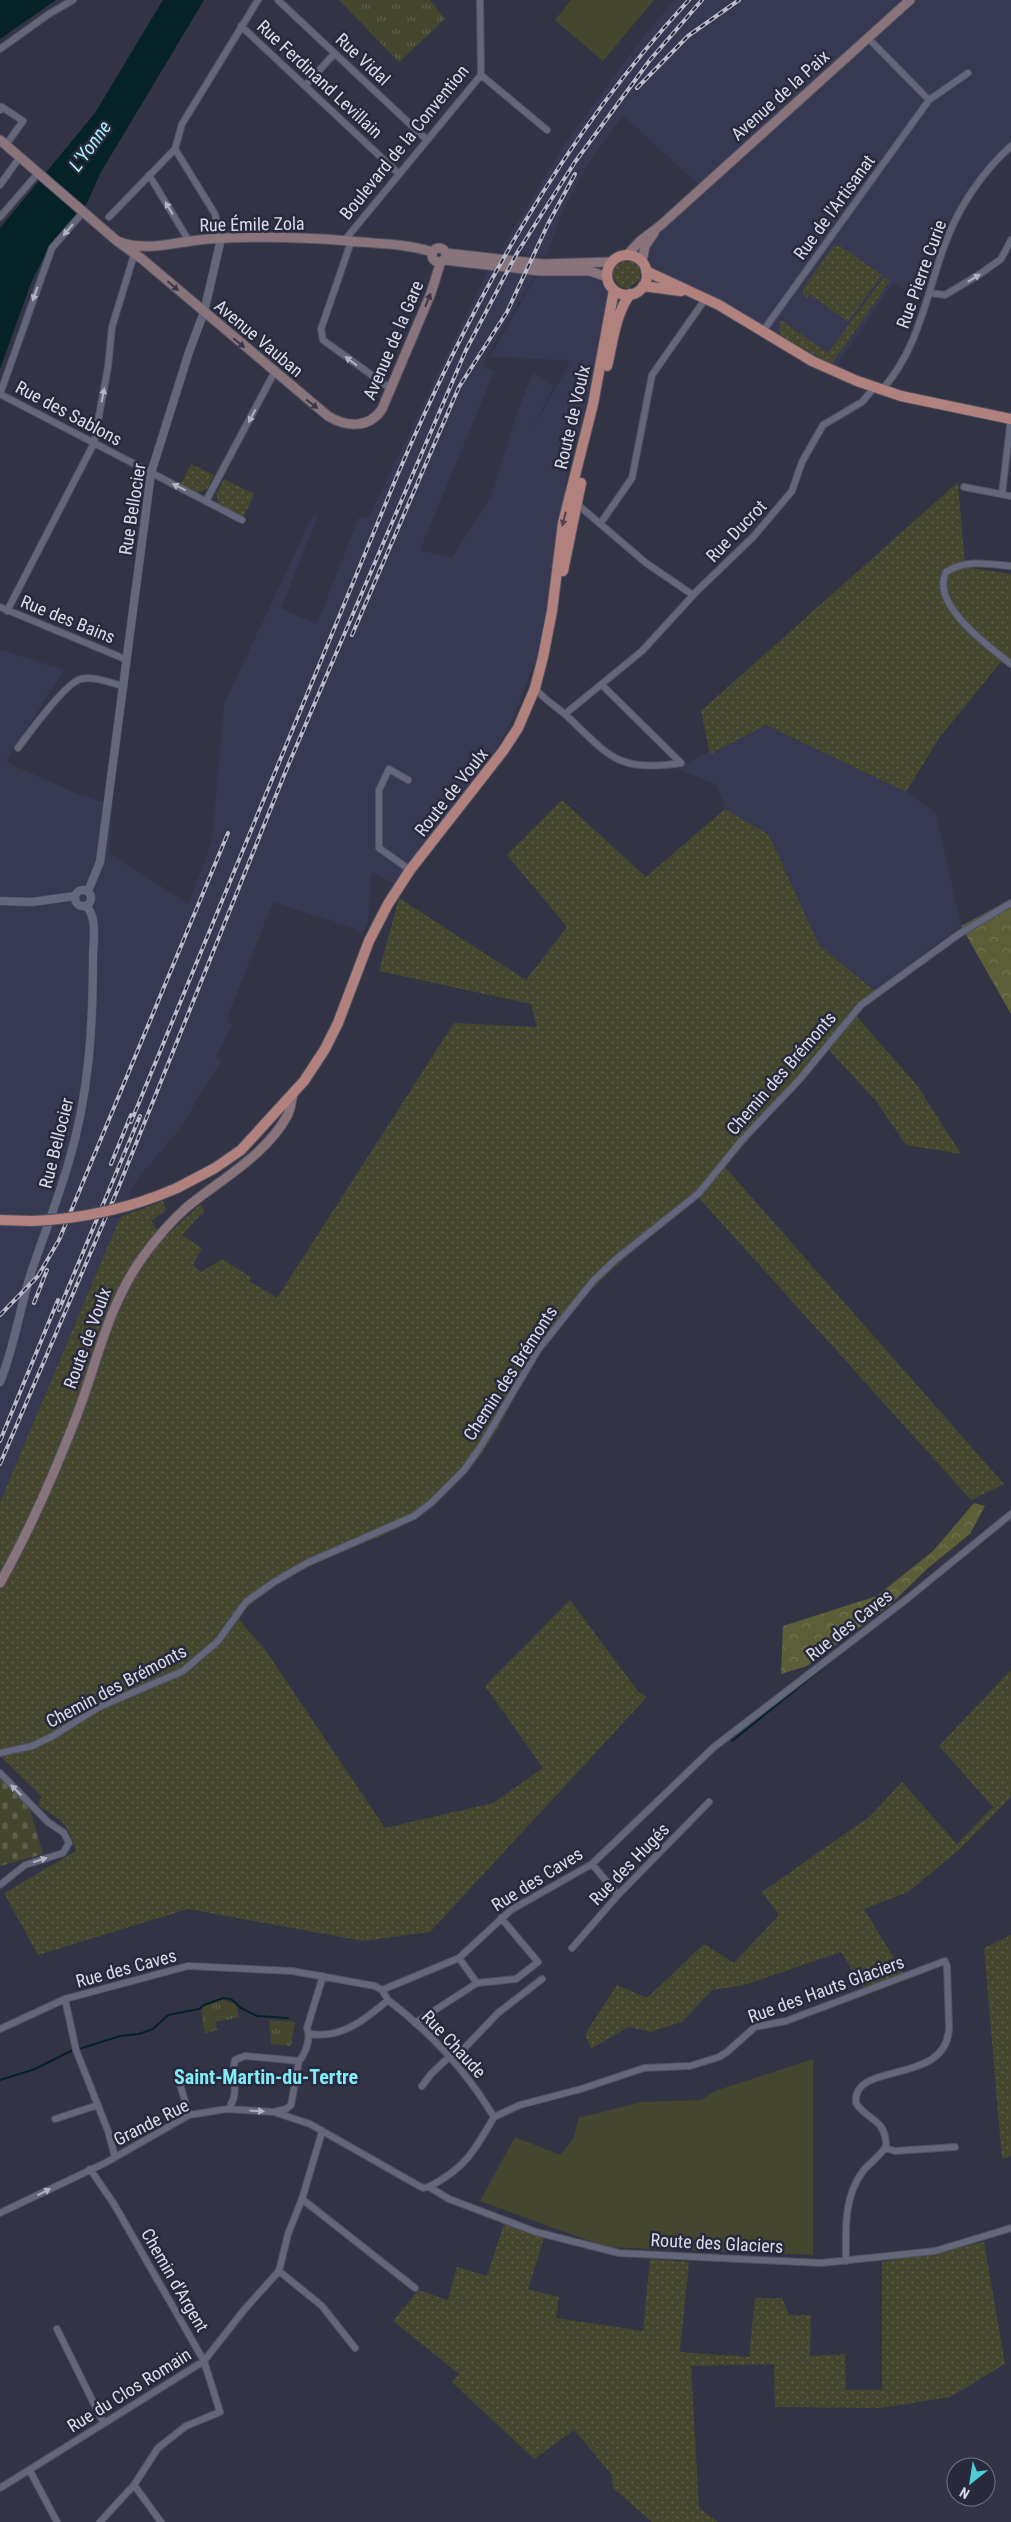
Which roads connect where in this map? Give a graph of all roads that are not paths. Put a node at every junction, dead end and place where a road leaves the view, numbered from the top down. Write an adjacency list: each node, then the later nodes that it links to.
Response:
1 (73, 0): 8 (street)
2 (258, 0): 6 (street)
3 (278, 0): 9 (street, Rue Vidal)
4 (480, 0): 11 (street, Boulevard de la Convention)
5 (910, 0): 7 (main road, Avenue de la Paix)
6 (241, 26): 12 (street, Rue Ferdinand Levillain); 19 (street)
7 (868, 38): 13 (street); 28 (main road, Avenue de la Paix)
8 (0, 49)
9 (334, 54): 12 (street); 16 (street, Rue Vidal)
10 (968, 72): 13 (street, Rue de l'Artisanat)
11 (481, 75): 15 (street); 16 (street, Boulevard de la Convention)
12 (305, 86): 22 (street, Rue Ferdinand Levillain)
13 (929, 100): 48 (street, Rue de l'Artisanat)
14 (1, 108): 17 (street)
15 (547, 130)
16 (428, 140): 22 (street, Boulevard de la Convention)
17 (3, 142): 20 (main road)
18 (1011, 146): 45 (street, Rue Pierre Curie)
19 (175, 149): 23 (street); 29 (street)
20 (20, 156): 21 (main road); 24 (street)
21 (41, 174): 25 (main road); 26 (street)
22 (399, 174): 32 (street, Boulevard de la Convention)
23 (149, 175): 27 (street); 31 (street, one-way to 23)
24 (0, 185)
25 (83, 210): 33 (main road); 52 (street, one-way to 52)
26 (0, 217)
27 (109, 217)
28 (661, 225): 35 (main road); 39 (main road)
29 (222, 239): 31 (main road, Rue Émile Zola); 32 (main road, Rue Émile Zola); 47 (street, Rue Bellocier)
30 (1011, 240): 45 (street, one-way to 30)
31 (189, 241): 34 (main road, Rue Émile Zola)
32 (348, 241): 37 (main road, Rue Émile Zola); 50 (street, one-way to 32)
33 (118, 242): 34 (main road, Rue Émile Zola); 36 (main road, Avenue Vauban)
34 (145, 247): 36 (main road)
35 (627, 255): 38 (main road); 39 (main road)
36 (138, 257): 47 (main road, Avenue Vauban, one-way to 47); 55 (street, one-way to 36)
37 (444, 258): 38 (main road); 40 (main road); 50 (main road, Avenue de la Gare, one-way to 37)
38 (611, 262): 40 (main road)
39 (644, 266): 41 (main road); 43 (main road)
40 (607, 278): 42 (main road)
41 (643, 286): 43 (main road); 44 (main road)
42 (614, 290): 44 (main road); 68 (main road, Route de Voulx, one-way to 68)
43 (692, 293): 46 (main road)
44 (630, 294): 61 (main road, Route de Voulx)
45 (930, 294): 51 (street, Rue Pierre Curie)
46 (706, 298): 48 (main road); 63 (street)
47 (204, 312): 49 (main road, Avenue Vauban, one-way to 49); 56 (street, Rue Bellocier)
48 (763, 331): 51 (main road)
49 (274, 373): 54 (main road, Avenue Vauban, one-way to 54); 60 (street, one-way to 60)
50 (391, 389): 54 (main road, Avenue de la Gare)
51 (878, 389): 53 (main road); 65 (street, Rue Ducrot)
52 (0, 394): 55 (street, Rue des Sablons)
53 (1011, 418): 58 (street)
54 (364, 424)
55 (94, 443): 56 (street, Rue des Sablons); 67 (street)
56 (151, 473): 60 (street, Rue des Sablons, one-way to 56); 69 (street, Rue Bellocier)
57 (964, 487): 58 (street)
58 (1002, 494): 59 (street)
59 (1011, 496)
60 (206, 501): 62 (street, Rue des Sablons)
61 (577, 504): 63 (street); 68 (main road, Route de Voulx)
62 (242, 520)
63 (600, 524): 65 (street)
64 (1011, 566): 70 (street)
65 (693, 595): 71 (street, Rue Ducrot)
66 (0, 607): 67 (street, Rue des Bains)
67 (7, 611): 69 (street, Rue des Bains)
68 (552, 611): 73 (main road, Route de Voulx)
69 (126, 659): 72 (street, Rue Bellocier)
70 (1011, 664)
71 (602, 685): 74 (street, Rue Ducrot); 74 (street)
72 (124, 686): 75 (street); 78 (street, Rue Bellocier)
73 (535, 688): 74 (street); 77 (main road, Route de Voulx)
74 (565, 714)
75 (18, 748)
76 (408, 780): 77 (street)
77 (410, 870): 83 (main road, Route de Voulx)
78 (88, 891): 79 (street); 82 (street)
79 (75, 896): 80 (street); 82 (street)
80 (0, 901)
81 (1011, 903): 88 (street, Chemin des Brémonts)
82 (86, 906): 85 (street, Rue Bellocier)
83 (293, 1094): 84 (main road, Route de Voulx, bridge); 87 (main road, Route de Voulx)
84 (0, 1220)
85 (0, 1382)
86 (1011, 1514): 91 (street, Rue des Caves)
87 (0, 1584)
88 (0, 1753)
89 (0, 1773): 92 (street, one-way to 89)
90 (709, 1802): 93 (street, Rue des Hugés)
91 (592, 1864): 93 (street); 94 (street, Rue des Caves)
92 (0, 1885)
93 (618, 1895): 95 (street, Rue des Hugés)
94 (501, 1918): 96 (street, Rue des Caves); 99 (street)
95 (572, 1948)
96 (459, 1958): 99 (street); 100 (street, Rue des Caves)
97 (323, 1976): 100 (street, Rue des Caves); 101 (street, Rue des Caves); 105 (street)
98 (542, 1979): 106 (street)
99 (477, 1983): 103 (street)
100 (382, 1990): 102 (street, Rue Chaude)
101 (65, 1999): 104 (street, Rue des Caves); 111 (street)
102 (388, 2000): 103 (street, Rue Chaude); 105 (street)
103 (414, 2023): 106 (street, Rue Chaude)
104 (0, 2028)
105 (309, 2034): 107 (street)
106 (451, 2058): 109 (street); 114 (street, Rue Chaude)
107 (299, 2061): 110 (street); 112 (street)
108 (178, 2077): 113 (street)
109 (422, 2086)
110 (231, 2104)
111 (98, 2105): 115 (street); 119 (street)
112 (274, 2112): 113 (street, Grande Rue, one-way to 112); 116 (street, Grande Rue)
113 (188, 2115): 119 (street, Grande Rue)
114 (494, 2117): 118 (street, Rue des Hauts Glaciers); 121 (street)
115 (55, 2119)
116 (322, 2132): 121 (street, Grande Rue); 122 (street, Rue du Clos Romain)
117 (955, 2147): 118 (street)
118 (885, 2148): 125 (street)
119 (115, 2157): 120 (street, Grande Rue)
120 (90, 2169): 123 (street, Grande Rue, one-way to 120); 130 (street, Chemin d'Argent)
121 (429, 2188): 125 (street, Route des Glaciers)
122 (302, 2199): 126 (street, Rue du Clos Romain); 127 (street)
123 (1, 2210)
124 (1011, 2228): 125 (street, Route des Glaciers)
125 (846, 2261)
126 (279, 2271): 129 (street); 130 (street, Rue du Clos Romain)
127 (415, 2288)
128 (57, 2329): 131 (street)
129 (355, 2348)
130 (204, 2361): 131 (street, Rue du Clos Romain); 133 (street, Chemin d'Argent)
131 (103, 2422): 132 (street, Rue du Clos Romain)
132 (30, 2470): 134 (street, Rue du Clos Romain); 135 (street)
133 (134, 2485): 136 (street); 137 (street)
134 (0, 2488)
135 (57, 2522)
136 (100, 2522)
137 (161, 2522)

